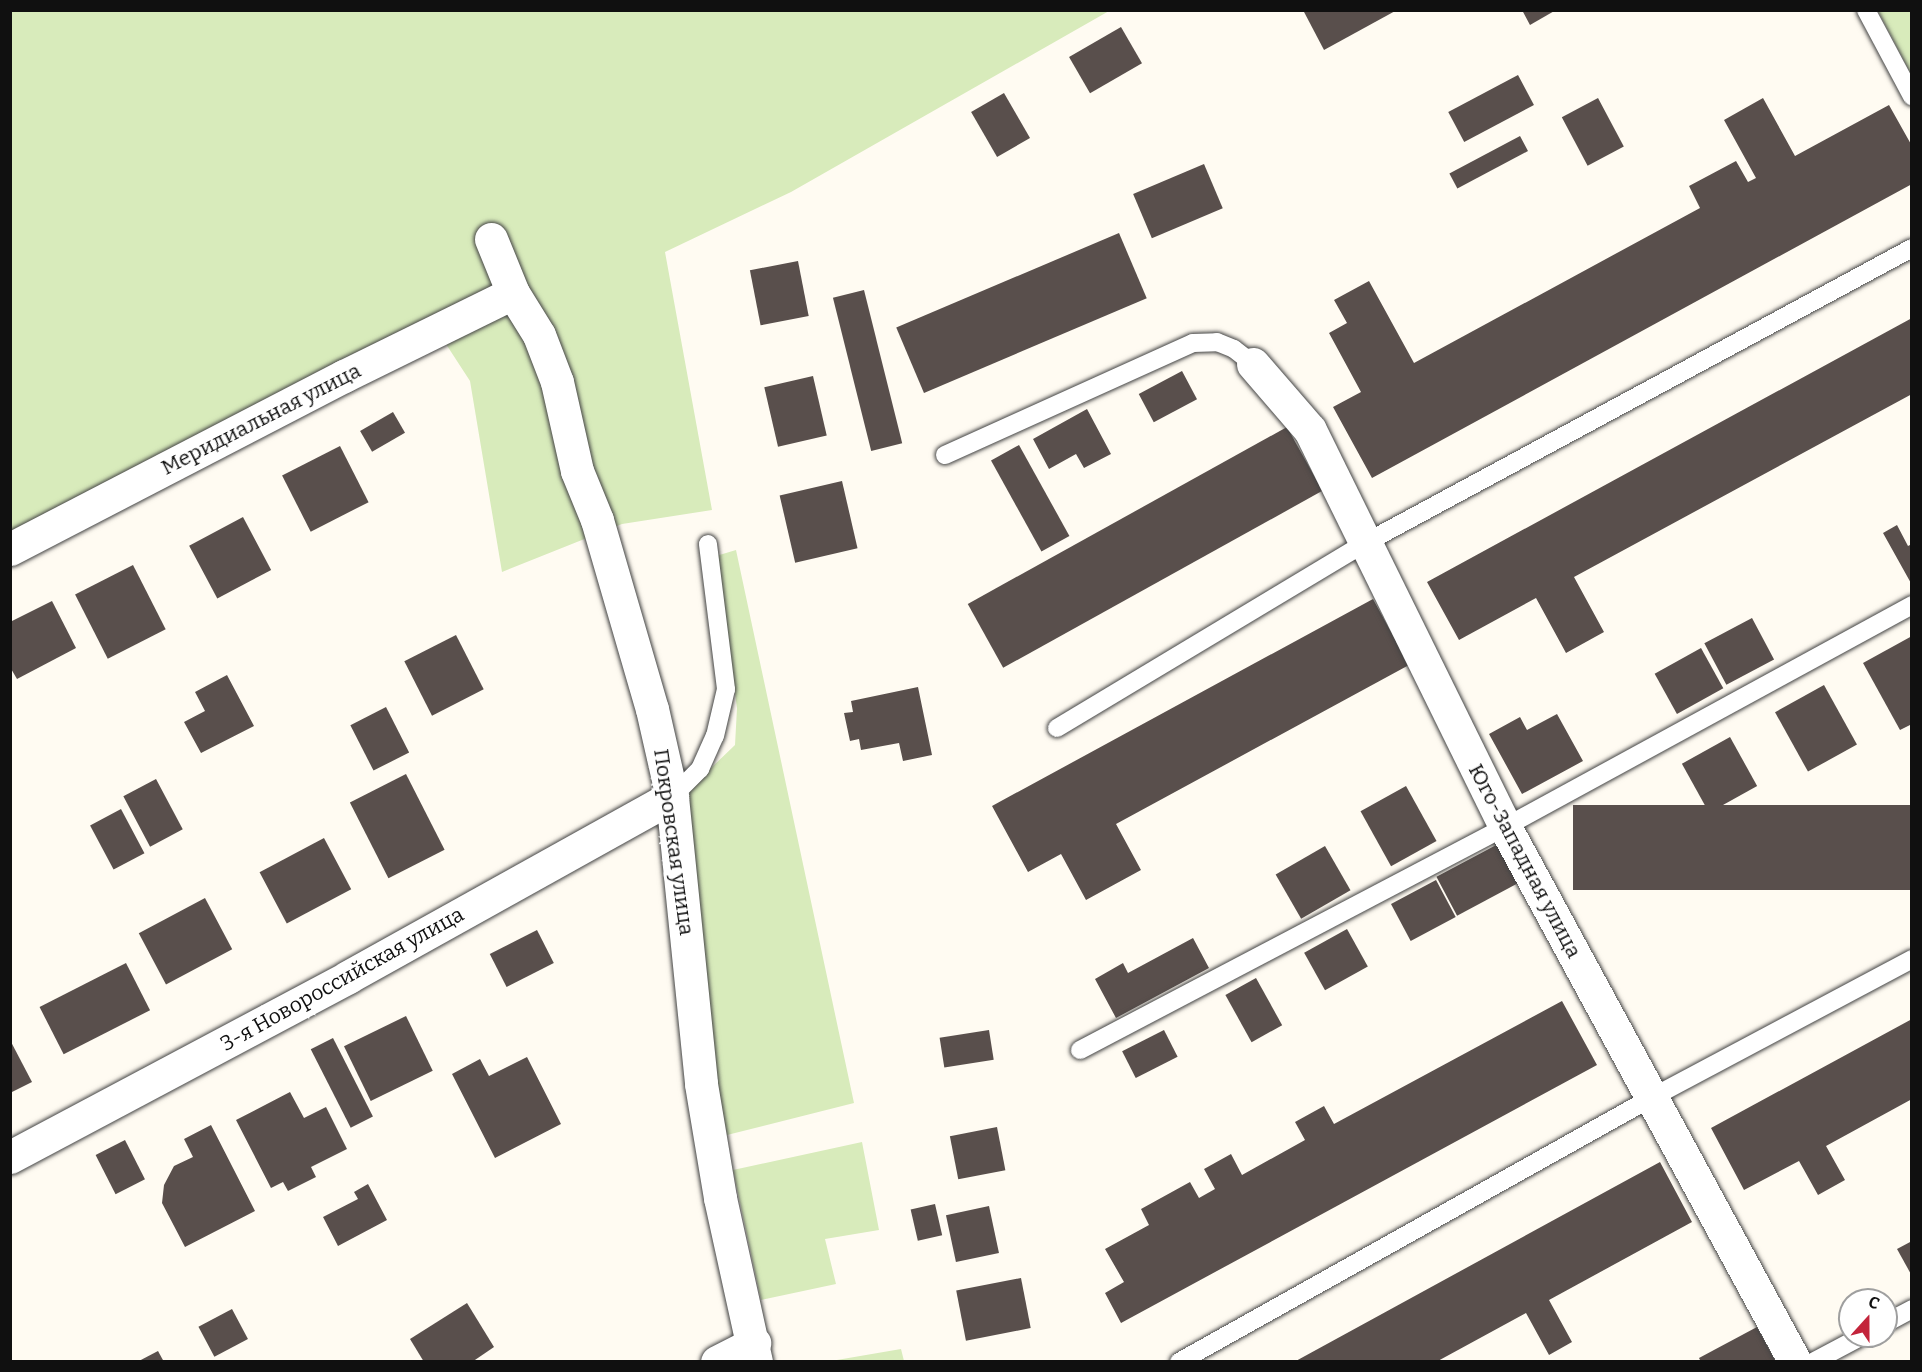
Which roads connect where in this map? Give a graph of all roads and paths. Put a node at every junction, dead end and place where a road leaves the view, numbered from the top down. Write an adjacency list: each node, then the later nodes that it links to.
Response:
1 (1866, 10): 2 (lane)
2 (1911, 96)
3 (491, 239): 5 (street, Покровская улица)
4 (1911, 248): 8 (lane)
5 (513, 293): 10 (street, Меридиальная улица); 13 (street, Покровская улица)
6 (1253, 364): 7 (lane); 8 (street, Юго-Западная улица)
7 (945, 455)
8 (1367, 542): 12 (lane); 14 (street, Юго-Западная улица)
9 (708, 544): 13 (lane)
10 (10, 549)
11 (1911, 605): 14 (lane)
12 (1057, 728)
13 (672, 797): 18 (street, 3-я Новороссийская улица); 20 (street, Покровская улица)
14 (1504, 827): 16 (lane); 17 (street, Юго-Западная улица)
15 (1911, 958): 17 (lane)
16 (1080, 1050)
17 (1651, 1098): 22 (lane); 23 (street, Юго-Западная улица)
18 (10, 1157)
19 (1840, 1348): 24 (lane)
20 (755, 1352): 21 (street)
21 (717, 1362)
22 (1179, 1362)
23 (1795, 1362)
24 (1814, 1362)

